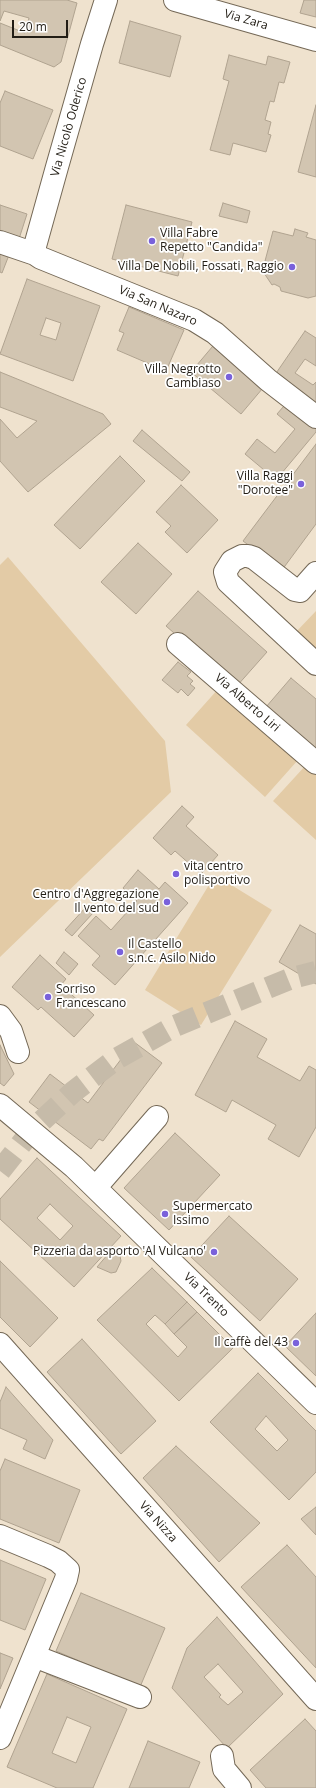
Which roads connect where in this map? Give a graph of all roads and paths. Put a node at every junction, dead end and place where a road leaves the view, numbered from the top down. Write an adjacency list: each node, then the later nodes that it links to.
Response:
1 (106, 0): 5 (street, Via Nicolò Oderico)
2 (175, 0): 3 (street, Via Zara)
3 (316, 40)
4 (0, 242): 5 (street, Via San Nazaro)
5 (35, 254): 6 (street, Via San Nazaro)
6 (316, 417)
7 (316, 573): 9 (street)
8 (178, 644): 10 (street, Via Alberto Liri)
9 (316, 664)
10 (316, 763)
11 (0, 1016): 12 (street)
12 (18, 1052)
13 (0, 1105): 15 (street, Via Trento)
14 (157, 1117): 15 (street)
15 (96, 1187): 17 (street, Via Trento)
16 (0, 1344): 21 (street, Via Nizza)
17 (316, 1403)
18 (0, 1536): 19 (street)
19 (34, 1656): 20 (street); 22 (street)
20 (140, 1697)
21 (316, 1699)
22 (0, 1738)
23 (222, 1756): 24 (street)
24 (240, 1788)

